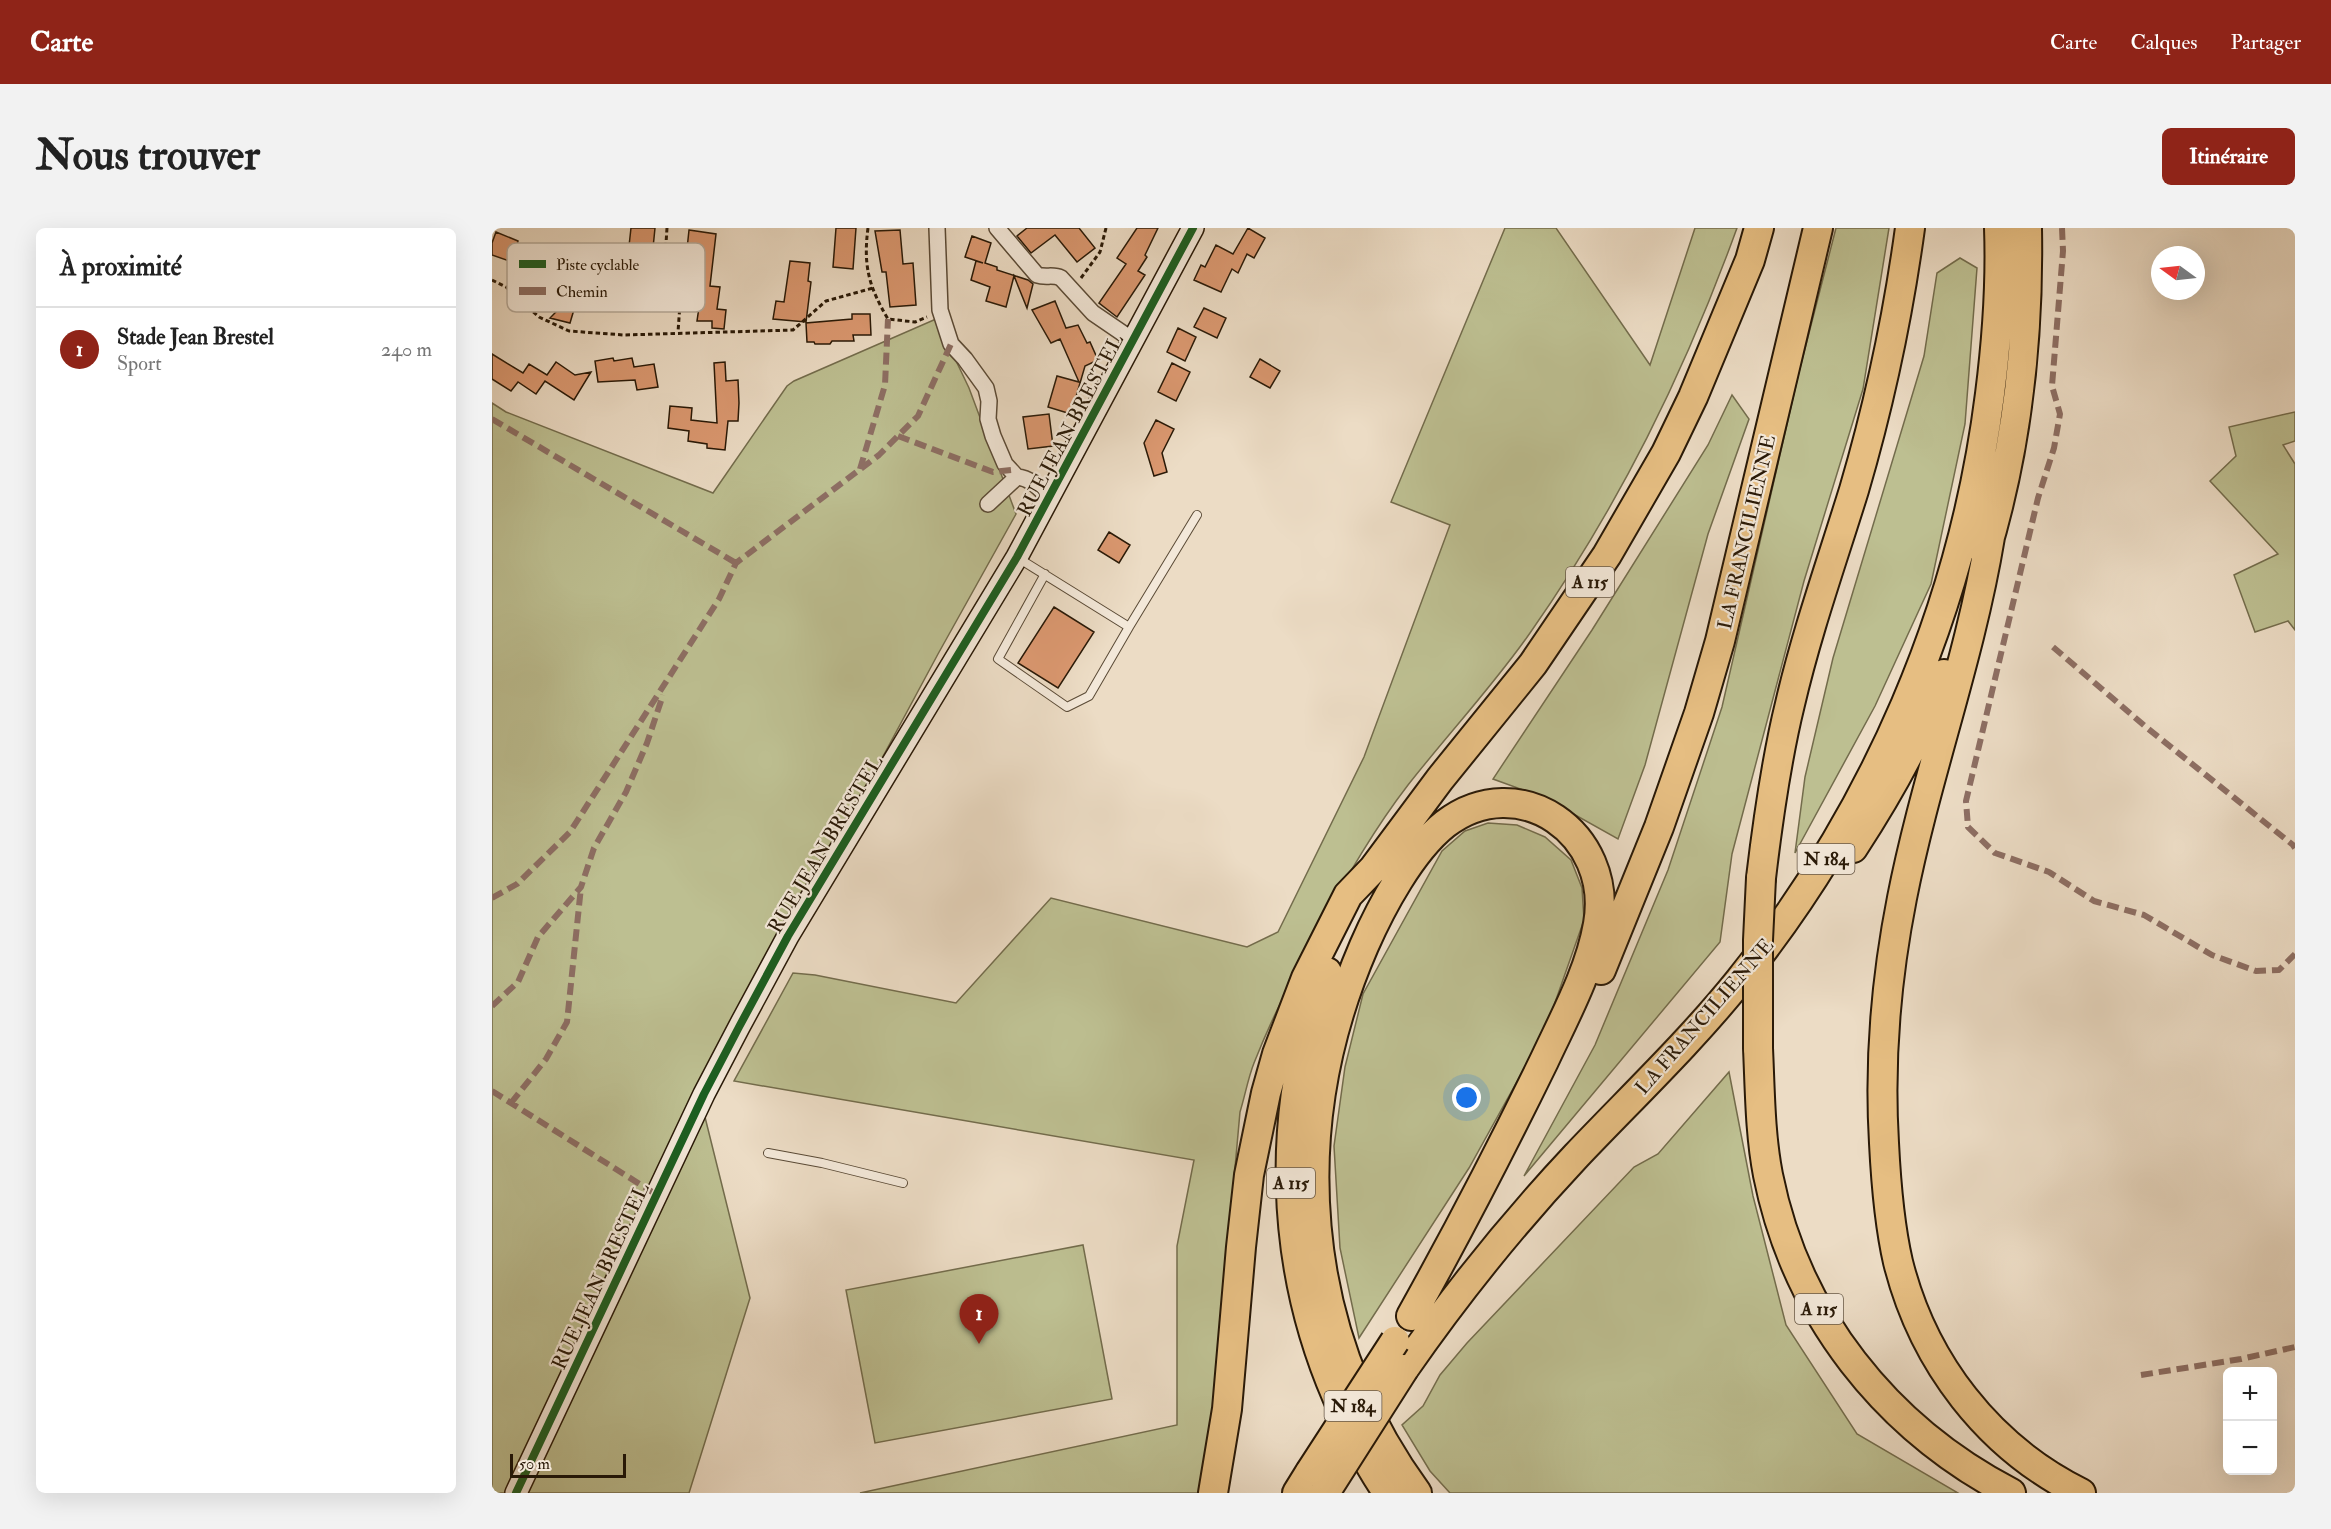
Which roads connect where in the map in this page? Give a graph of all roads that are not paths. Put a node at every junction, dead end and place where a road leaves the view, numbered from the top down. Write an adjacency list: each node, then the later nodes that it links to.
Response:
1 (937, 228): 10 (street)
2 (997, 228): 9 (street)
3 (1193, 228): 9 (street, RUE JEAN BRESTEL)
4 (1759, 228): 18 (highway, A 115)
5 (1818, 228): 22 (highway, LA FRANCILIENNE / N 184)
6 (1910, 228): 28 (highway, A 115, bridge)
7 (1999, 228): 19 (highway, LA FRANCILIENNE / N 184)
8 (2027, 228): 14 (highway)
9 (1134, 341): 11 (street, RUE JEAN BRESTEL)
10 (1017, 477): 11 (street); 12 (street)
11 (1049, 498): 15 (street, RUE JEAN BRESTEL)
12 (988, 504)
13 (1197, 515): 17 (lane)
14 (1990, 537): 19 (highway); 29 (highway)
15 (1017, 557): 16 (lane); 24 (street, RUE JEAN BRESTEL)
16 (1045, 574): 17 (lane); 17 (lane)
17 (1129, 627)
18 (1373, 869): 25 (highway); 26 (highway, A 115)
19 (1638, 1092): 23 (highway, LA FRANCILIENNE / N 184, bridge)
20 (768, 1153): 21 (lane)
21 (903, 1182)
22 (1411, 1316): 23 (highway, LA FRANCILIENNE / N 184, bridge); 27 (highway)
23 (1311, 1486)
24 (516, 1493)
25 (1213, 1493)
26 (1388, 1493)
27 (1417, 1493)
28 (2011, 1493)
29 (2080, 1493)

